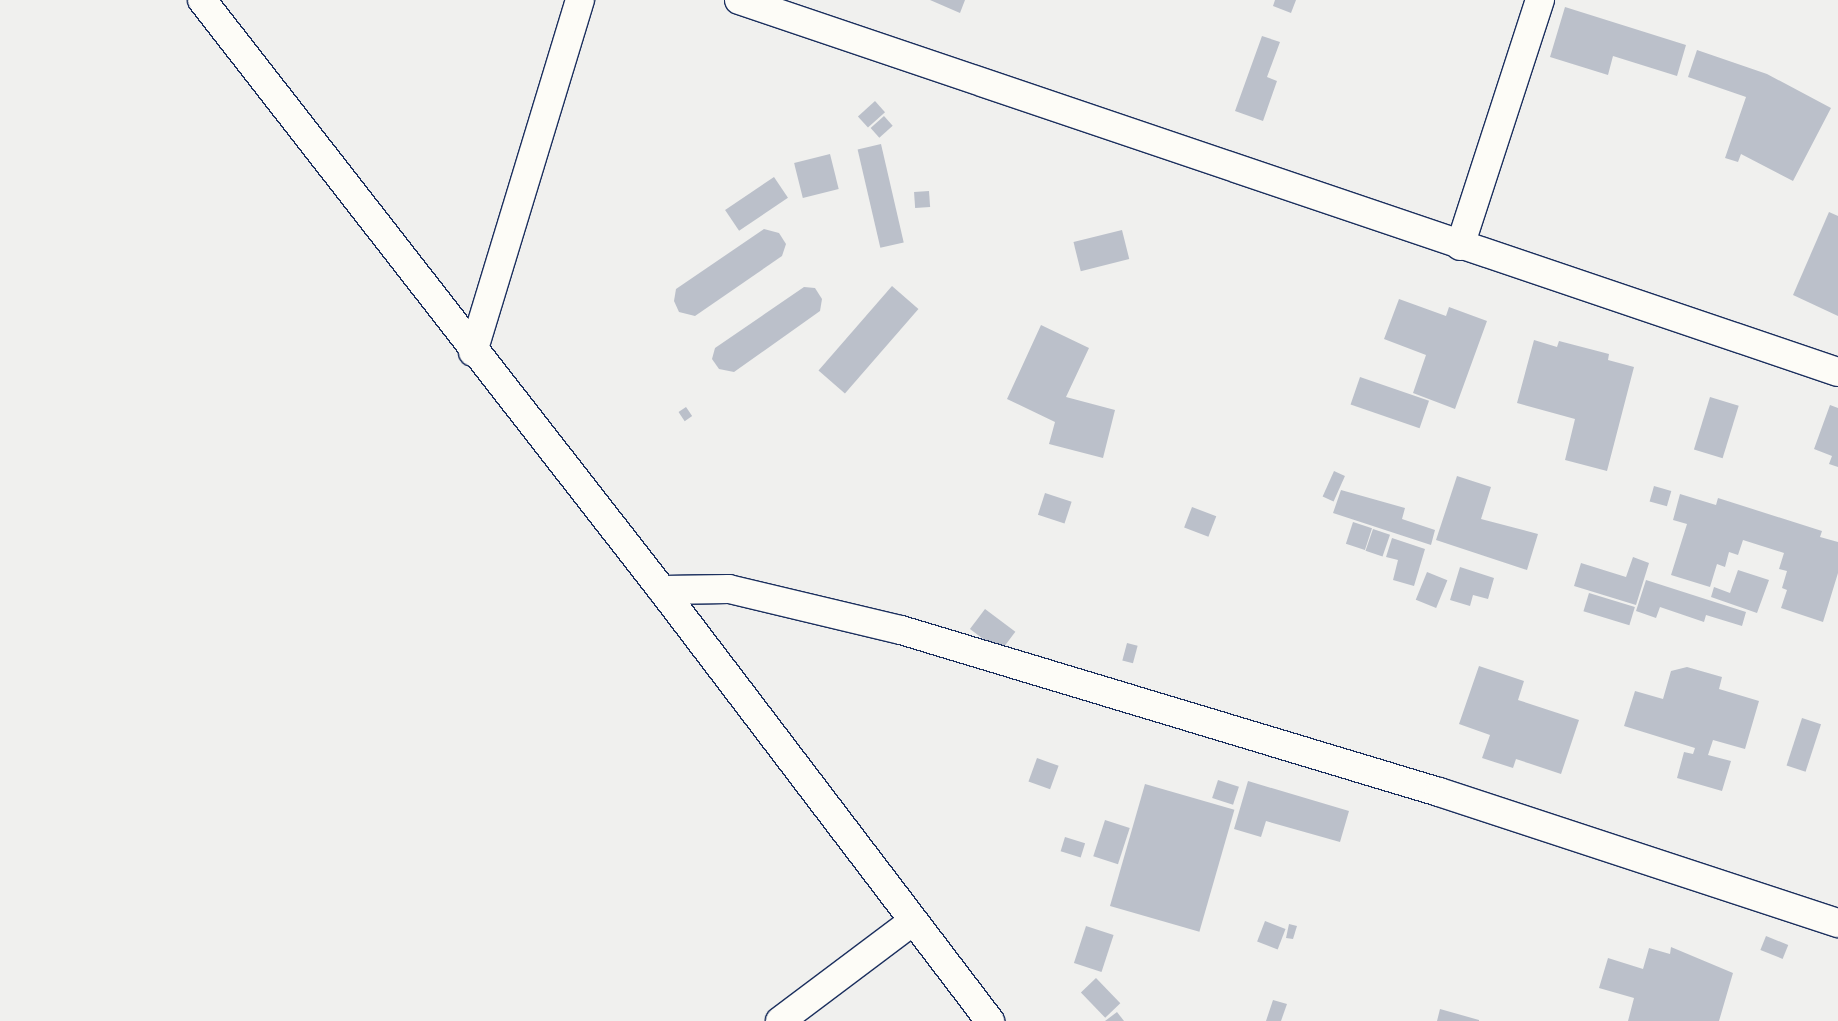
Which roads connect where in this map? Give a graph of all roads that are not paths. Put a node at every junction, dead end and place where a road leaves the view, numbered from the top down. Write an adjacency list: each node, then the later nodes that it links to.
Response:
1 (202, 0): 6 (street)
2 (580, 0): 6 (street)
3 (739, 0): 5 (street)
4 (1540, 0): 5 (street)
5 (1460, 246): 7 (street)
6 (473, 352): 8 (street)
7 (1838, 372)
8 (662, 590): 9 (street); 10 (street)
9 (914, 921): 11 (street); 12 (street)
10 (1838, 923)
11 (780, 1021)
12 (990, 1021)

